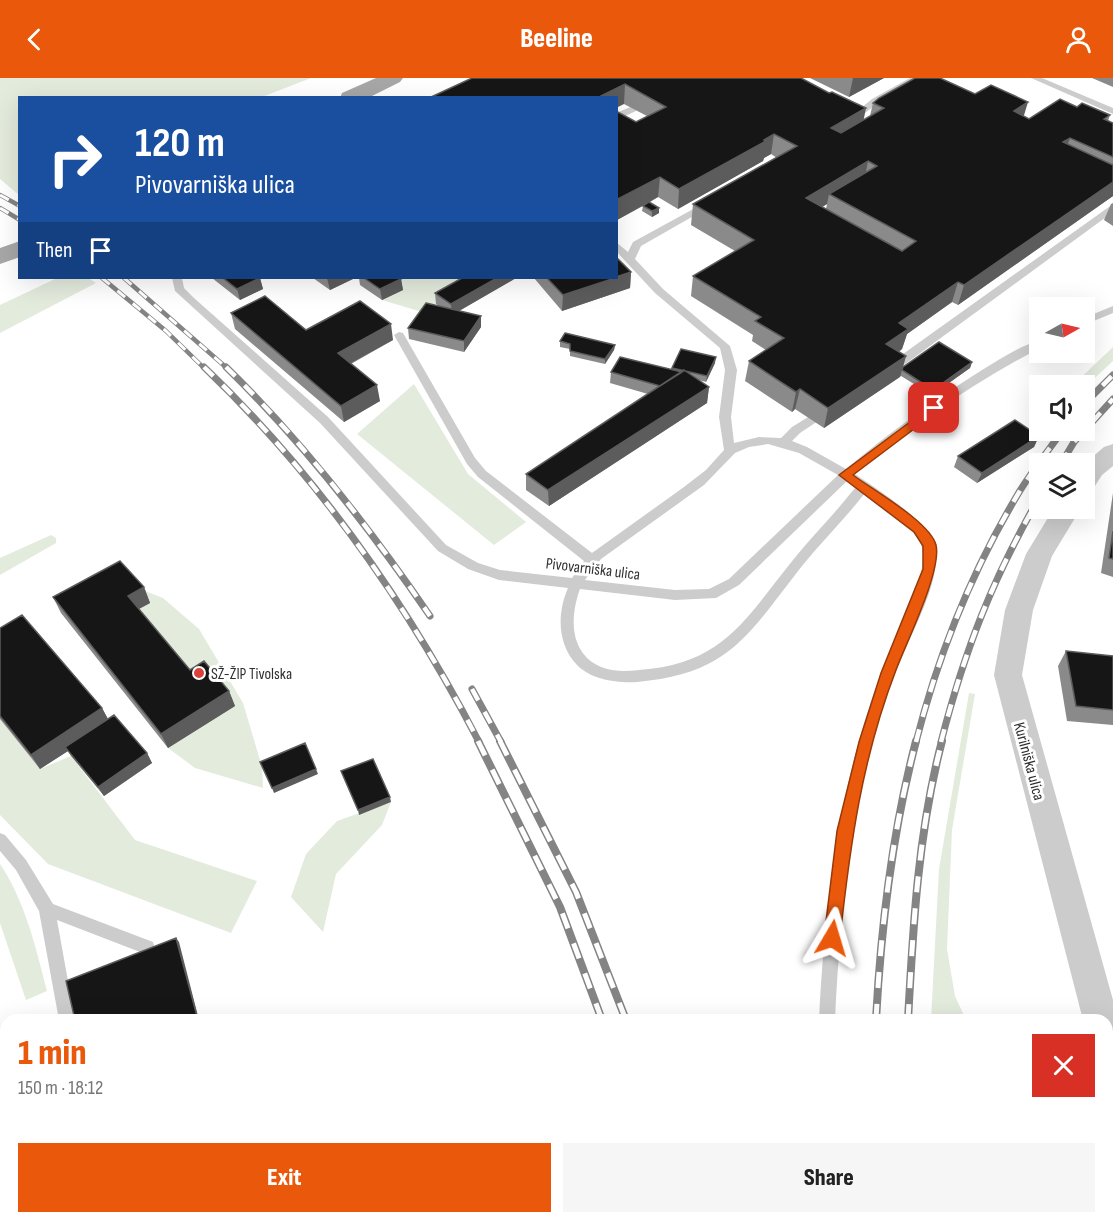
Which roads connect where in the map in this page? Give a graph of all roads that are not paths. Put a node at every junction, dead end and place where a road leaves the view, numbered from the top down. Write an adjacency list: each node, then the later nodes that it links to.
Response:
1 (393, 78): 4 (main road)
2 (916, 78): 8 (lane)
3 (1035, 78): 6 (lane)
4 (354, 96)
5 (633, 109): 7 (lane)
6 (1113, 111)
7 (618, 116)
8 (849, 122)
9 (720, 196): 14 (lane)
10 (1113, 207): 20 (lane)
11 (618, 247): 14 (lane)
12 (18, 248): 13 (main road)
13 (0, 256)
14 (630, 258): 23 (lane)
15 (177, 279): 30 (lane, Pivovarniška ulica)
16 (1113, 309): 17 (lane)
17 (1095, 317)
18 (399, 335): 29 (lane)
19 (1029, 348): 26 (lane, Pivovarniška ulica)
20 (884, 373)
21 (835, 405): 22 (lane)
22 (783, 443): 23 (lane); 26 (lane)
23 (730, 450): 29 (lane)
24 (1113, 453): 25 (street)
25 (1095, 468)
26 (845, 475): 27 (lane); 30 (lane, Pivovarniška ulica)
27 (862, 488): 30 (lane); 35 (lane)
28 (1061, 519): 36 (street, Kurilniška ulica)
29 (592, 560): 30 (lane)
30 (579, 582)
31 (0, 840): 32 (lane)
32 (47, 909): 33 (lane); 34 (lane)
33 (154, 978)
34 (67, 1014)
35 (827, 1014)
36 (1101, 1014)

